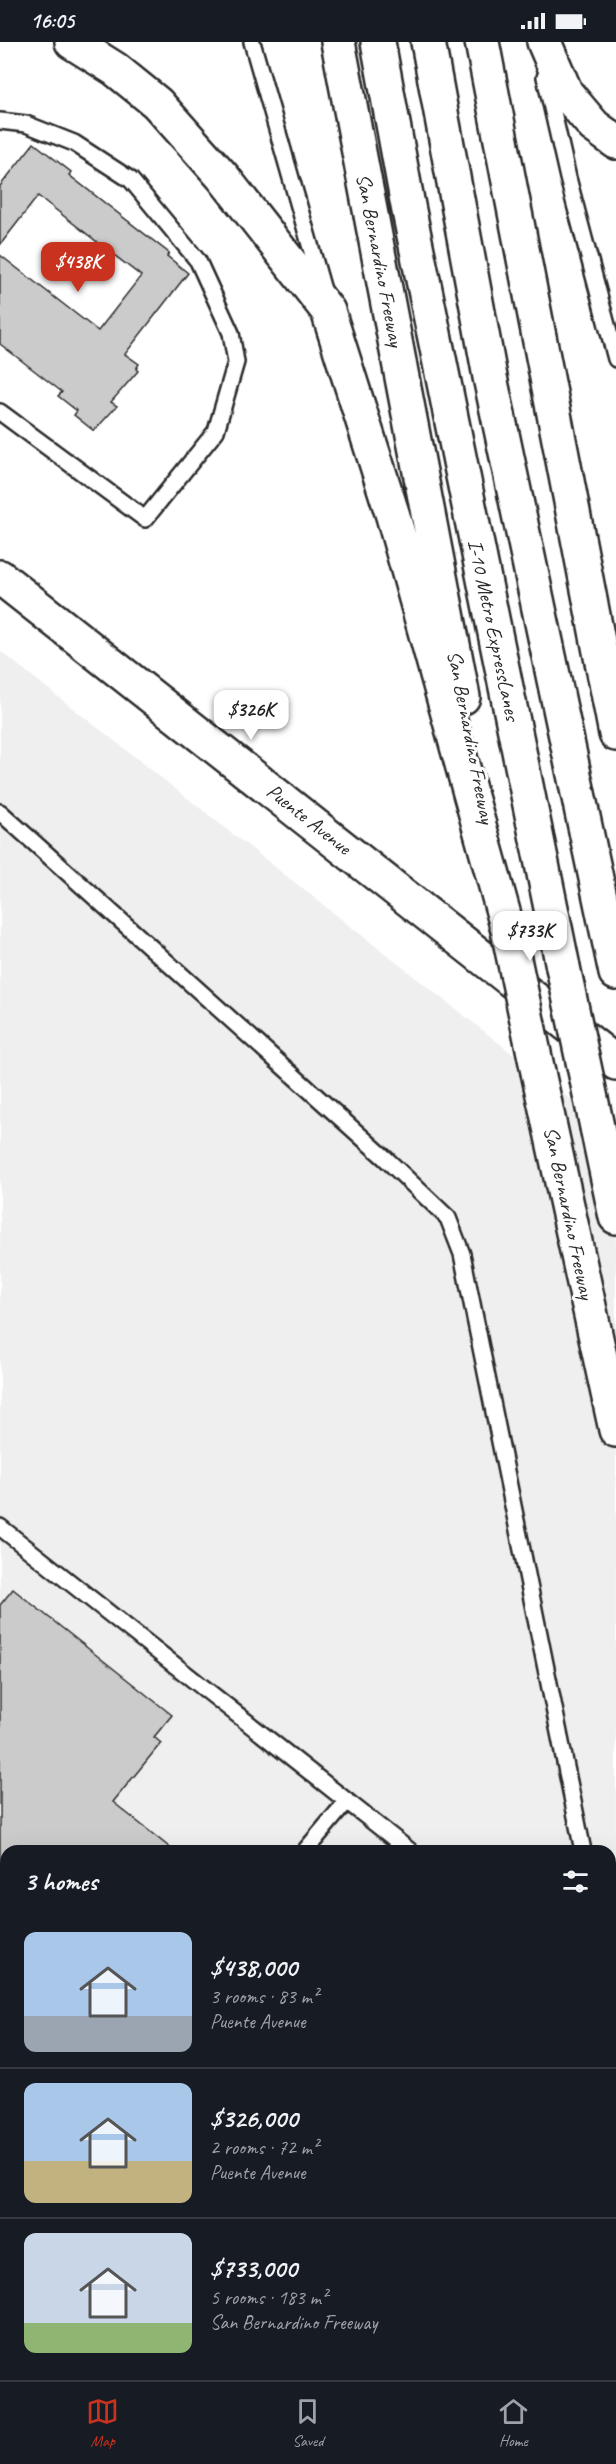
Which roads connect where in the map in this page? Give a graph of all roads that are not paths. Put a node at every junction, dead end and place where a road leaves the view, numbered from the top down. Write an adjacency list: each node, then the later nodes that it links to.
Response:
1 (72, 42): 11 (main road)
2 (252, 42): 11 (lane)
3 (338, 42): 17 (main road, San Bernardino Freeway)
4 (378, 42): 20 (main road, I-10 Metro ExpressLanes, bridge)
5 (429, 42): 18 (main road)
6 (482, 42): 15 (main road)
7 (537, 42): 12 (lane)
8 (544, 42): 10 (main road)
9 (0, 121): 13 (lane)
10 (616, 142)
11 (328, 311): 17 (main road)
12 (616, 359)
13 (0, 411)
14 (0, 577): 19 (main road, Puente Avenue)
15 (616, 734)
16 (0, 812): 26 (lane)
17 (507, 926): 21 (main road, San Bernardino Freeway, bridge)
18 (616, 973)
19 (616, 1063)
20 (616, 1217)
21 (616, 1430)
22 (0, 1527): 23 (lane)
23 (347, 1801): 24 (lane); 25 (lane)
24 (310, 1845)
25 (402, 1845)
26 (582, 1845)

